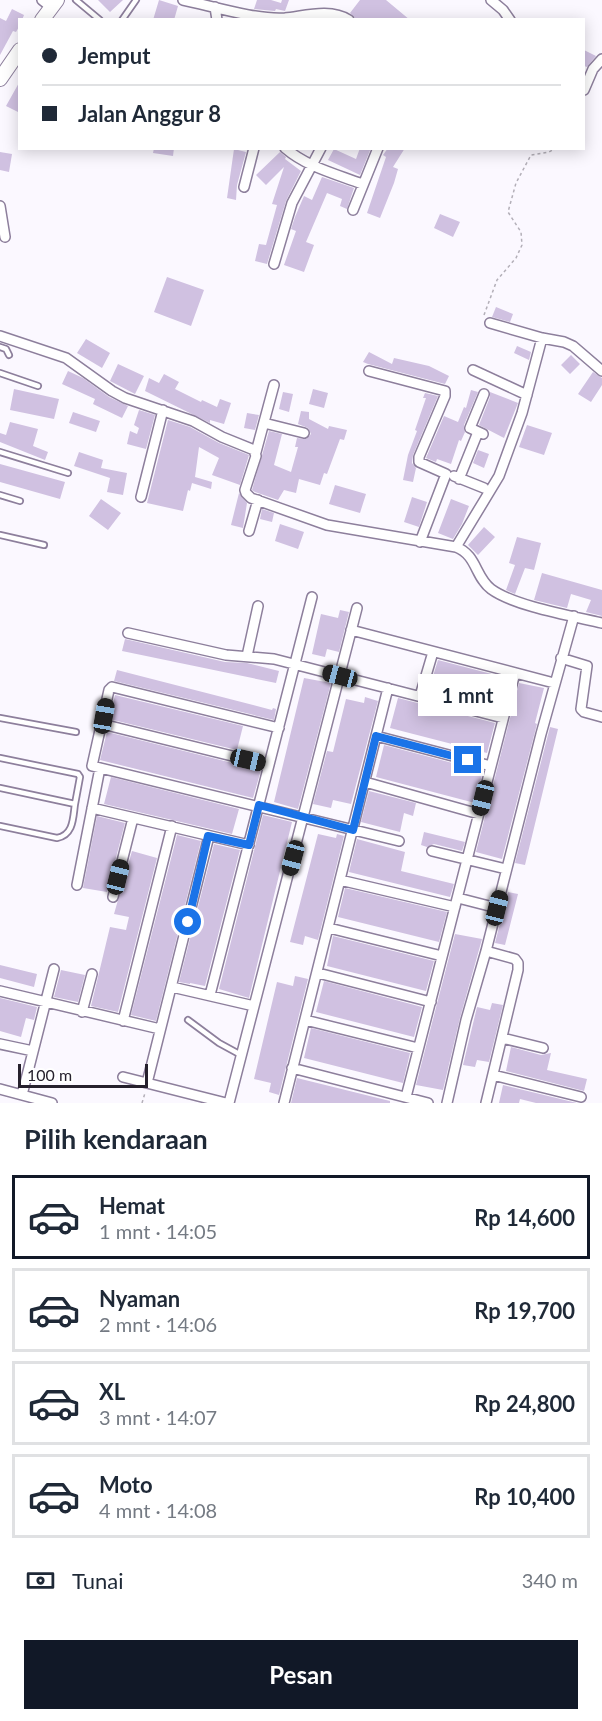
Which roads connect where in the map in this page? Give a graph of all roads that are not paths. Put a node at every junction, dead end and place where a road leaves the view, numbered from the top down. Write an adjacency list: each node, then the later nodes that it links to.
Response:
1 (76, 0): 8 (lane)
2 (136, 0): 9 (lane)
3 (183, 0): 6 (street)
4 (491, 0): 14 (street)
5 (50, 2): 7 (main road)
6 (215, 7): 10 (street); 11 (street)
7 (43, 18)
8 (98, 18)
9 (123, 18)
10 (217, 18)
11 (274, 18)
12 (274, 18): 13 (street)
13 (342, 18)
14 (509, 18)
15 (602, 59): 18 (street)
16 (15, 67): 17 (main road)
17 (0, 79)
18 (585, 88)
19 (254, 150): 25 (street)
20 (320, 150): 23 (street)
21 (377, 150): 24 (street)
22 (290, 153): 23 (street)
23 (313, 165): 24 (street); 29 (street)
24 (362, 184): 27 (street)
25 (244, 187)
26 (0, 206): 28 (street)
27 (353, 210)
28 (5, 237)
29 (274, 264)
30 (490, 323): 32 (street)
31 (0, 336): 43 (street)
32 (542, 338): 37 (street); 42 (street)
33 (0, 347): 34 (lane)
34 (9, 355)
35 (369, 370): 49 (street)
36 (474, 370): 42 (street)
37 (602, 372)
38 (0, 373): 40 (lane)
39 (274, 385): 44 (street)
40 (38, 386)
41 (484, 394): 50 (street)
42 (527, 395): 60 (street)
43 (163, 410): 47 (street); 53 (street)
44 (264, 423): 45 (street); 47 (street)
45 (304, 433)
46 (0, 452): 48 (lane)
47 (256, 452): 54 (street)
48 (68, 473)
49 (446, 474): 50 (street); 58 (street)
50 (459, 478): 51 (street)
51 (484, 488)
52 (0, 495): 55 (lane)
53 (141, 496)
54 (258, 500): 56 (street); 58 (street)
55 (20, 501)
56 (249, 531)
57 (0, 535): 59 (lane)
58 (420, 542): 60 (street)
59 (44, 544)
60 (456, 547): 64 (street)
61 (312, 597): 71 (street)
62 (258, 606): 69 (street)
63 (357, 609): 66 (street)
64 (574, 616): 65 (street); 70 (street)
65 (602, 623)
66 (351, 630): 68 (street); 73 (street)
67 (128, 633): 69 (street)
68 (433, 652): 72 (street); 76 (street)
69 (247, 656): 71 (street)
70 (561, 658): 74 (street); 77 (street)
71 (295, 664): 73 (street); 81 (street)
72 (515, 674): 74 (street); 79 (street)
73 (340, 676): 75 (street); 94 (street)
74 (554, 683): 104 (street)
75 (388, 688): 76 (street); 83 (street)
76 (420, 696): 79 (street)
77 (602, 717)
78 (0, 718): 82 (lane)
79 (503, 718): 86 (street)
80 (102, 724): 81 (street); 85 (street); 87 (street)
81 (279, 728): 85 (street)
82 (76, 732)
83 (376, 736): 86 (street); 88 (street)
84 (0, 758): 90 (lane)
85 (269, 765): 91 (street)
86 (491, 766): 93 (street)
87 (100, 768): 91 (street); 92 (street)
88 (365, 782): 93 (street); 98 (street)
89 (0, 788): 90 (lane)
90 (75, 804): 96 (lane)
91 (259, 805): 94 (street); 101 (street)
92 (92, 808): 95 (street); 106 (street)
93 (479, 814): 103 (street)
94 (304, 817): 98 (street); 121 (street)
95 (133, 818): 97 (street); 107 (street)
96 (0, 826)
97 (172, 826): 99 (street); 125 (street)
98 (353, 830): 100 (street); 105 (street)
99 (208, 836): 101 (street); 116 (street)
100 (399, 841)
101 (249, 845): 118 (street)
102 (432, 851): 103 (street)
103 (467, 860): 104 (street); 108 (street)
104 (506, 869): 109 (street)
105 (340, 880): 108 (street); 110 (street)
106 (77, 885)
107 (112, 897)
108 (457, 902): 109 (street); 112 (street)
109 (497, 908): 111 (street)
110 (329, 928): 112 (street); 114 (street)
111 (486, 951): 127 (street); 145 (street)
112 (442, 956): 120 (street)
113 (54, 969): 119 (street)
114 (318, 973): 120 (street); 124 (street)
115 (92, 974): 122 (street)
116 (172, 987): 118 (street); 126 (street)
117 (0, 991): 119 (street)
118 (210, 995): 121 (street)
119 (46, 1002): 122 (street); 131 (street)
120 (430, 1002): 129 (street)
121 (254, 1005): 132 (street)
122 (82, 1012): 125 (street)
123 (188, 1020): 132 (lane)
124 (305, 1020): 129 (street); 133 (street)
125 (123, 1021): 126 (street)
126 (160, 1029): 136 (street)
127 (502, 1038): 130 (street); 134 (street)
128 (0, 1044): 131 (street)
129 (418, 1048): 139 (street)
130 (543, 1048)
131 (33, 1052): 138 (street)
132 (241, 1055): 142 (street)
133 (292, 1068): 139 (street); 143 (street)
134 (493, 1075): 140 (street); 146 (street)
135 (123, 1077): 136 (street)
136 (147, 1083): 142 (street)
137 (0, 1089): 138 (street)
138 (22, 1095): 141 (street)
139 (406, 1097): 144 (street)
140 (581, 1097)
141 (52, 1103)
142 (228, 1103)
143 (284, 1103)
144 (428, 1103)
145 (447, 1103)
146 (486, 1103)

